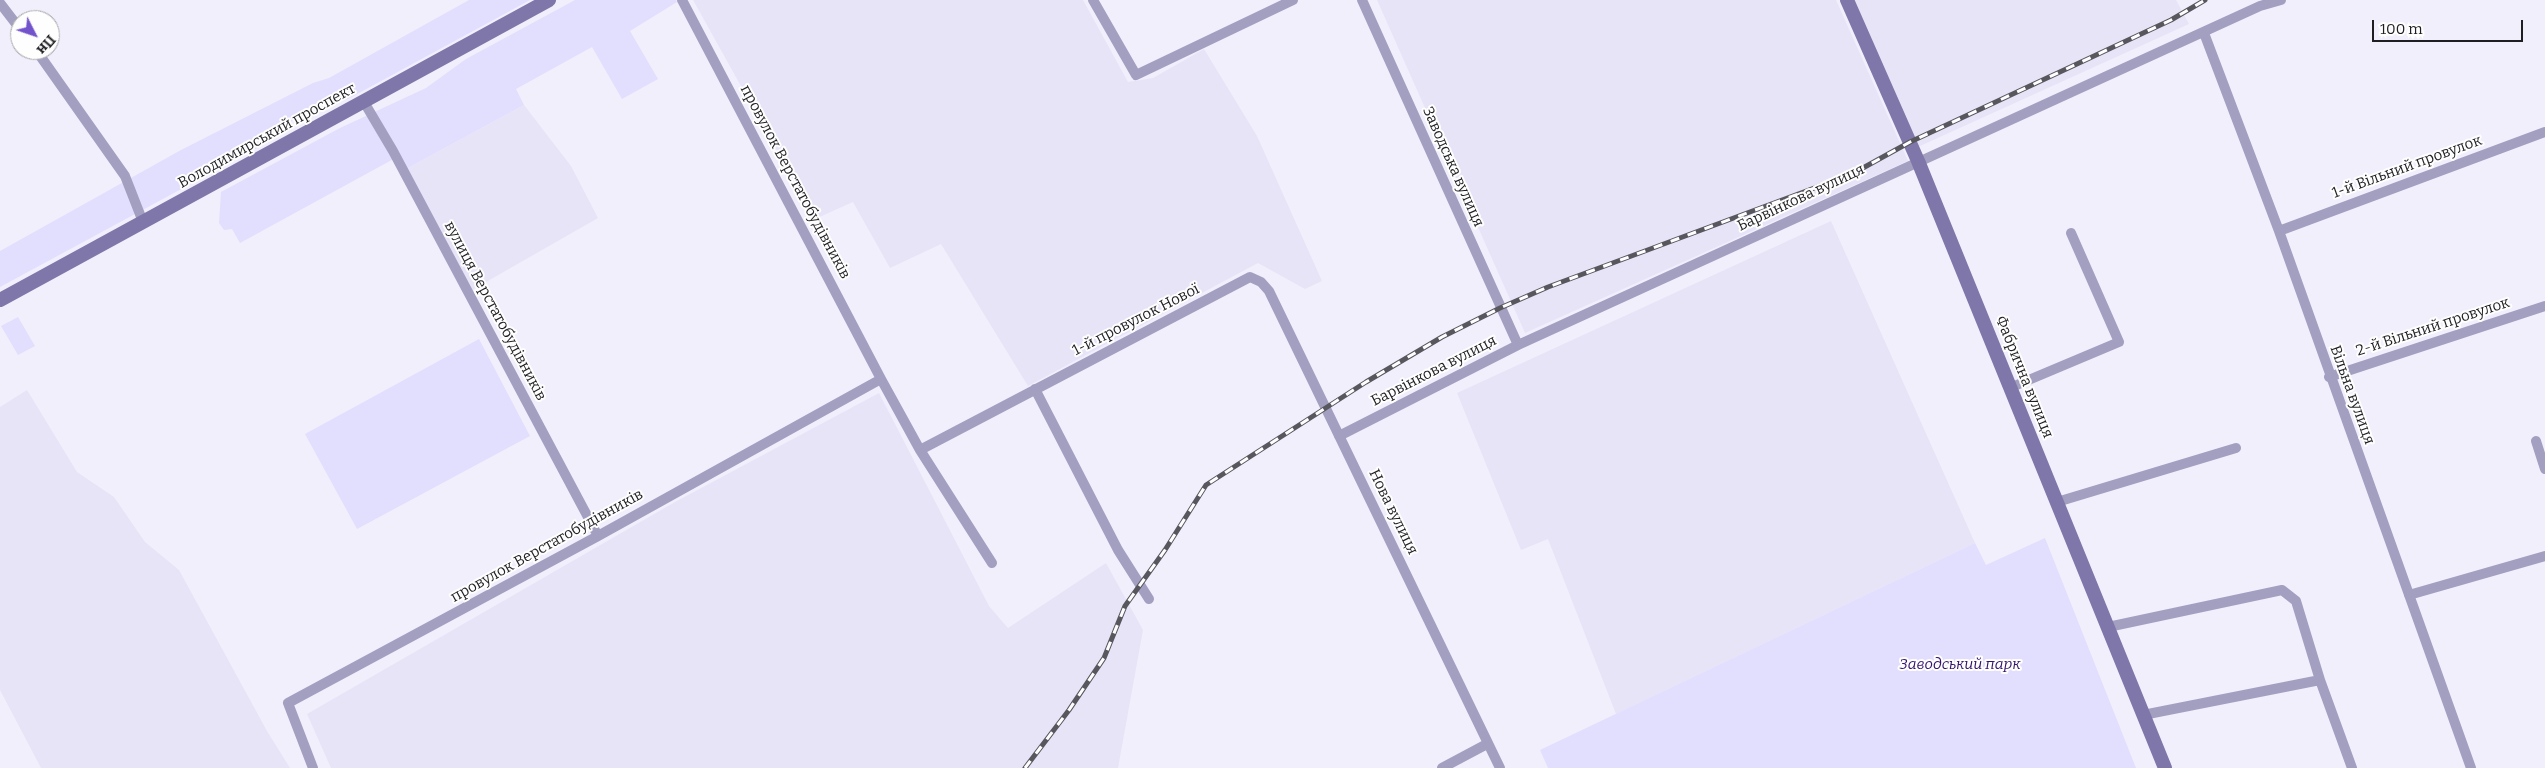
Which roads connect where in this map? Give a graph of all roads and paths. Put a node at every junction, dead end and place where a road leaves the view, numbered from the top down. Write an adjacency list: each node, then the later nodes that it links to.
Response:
1 (549, 0): 13 (street, Володимирський проспект)
2 (682, 0): 24 (street, провулок Верстатобудівників)
3 (1093, 0): 4 (street)
4 (1293, 0)
5 (1362, 0): 22 (street, Заводська вулиця)
6 (1847, 0): 15 (street, Фабрична вулиця)
7 (2281, 0): 9 (street, Барвінкова вулиця)
8 (0, 3): 10 (street)
9 (2259, 3): 11 (street, Барвінкова вулиця)
10 (10, 16)
11 (2204, 33): 15 (street, Барвінкова вулиця); 17 (street, Вільна вулиця)
12 (43, 60): 16 (street)
13 (364, 102): 16 (street, Володимирський проспект); 33 (street, вулиця Верстатобудівників)
14 (2545, 132): 17 (street, 1-й Вільний провулок)
15 (1918, 161): 22 (street, Барвінкова вулиця); 25 (street, Фабрична вулиця)
16 (143, 222): 20 (street, Володимирський проспект)
17 (2279, 231): 23 (street, Вільна вулиця)
18 (2071, 233): 25 (street)
19 (1250, 277): 26 (street, 1-й провулок Нової); 27 (street, Нова вулиця)
20 (0, 300)
21 (2545, 306): 23 (street, 2-й Вільний провулок)
22 (1518, 345): 27 (street, Барвінкова вулиця)
23 (2330, 377): 36 (street, Вільна вулиця)
24 (881, 379): 30 (street, провулок Верстатобудівників); 33 (street, провулок Верстатобудівників)
25 (2012, 387): 32 (street, Фабрична вулиця)
26 (1035, 389): 30 (street, 1-й провулок Нової); 37 (street)
27 (1340, 436): 41 (street, Нова вулиця)
28 (2536, 441): 31 (street)
29 (2236, 448): 32 (street)
30 (920, 450): 35 (street, провулок Верстатобудівників)
31 (2545, 469)
32 (2057, 502): 38 (street, Фабрична вулиця)
33 (598, 536): 42 (street, провулок Верстатобудівників)
34 (2545, 556): 36 (street)
35 (992, 563)
36 (2409, 595): 47 (street, Вільна вулиця)
37 (1149, 599)
38 (2108, 627): 39 (street); 40 (street, Фабрична вулиця)
39 (2320, 680): 40 (street); 46 (street)
40 (2143, 715): 45 (street, Фабрична вулиця)
41 (1487, 744): 43 (street); 44 (street, Нова вулиця)
42 (313, 768)
43 (1442, 768)
44 (1500, 768)
45 (2165, 768)
46 (2352, 768)
47 (2471, 768)

